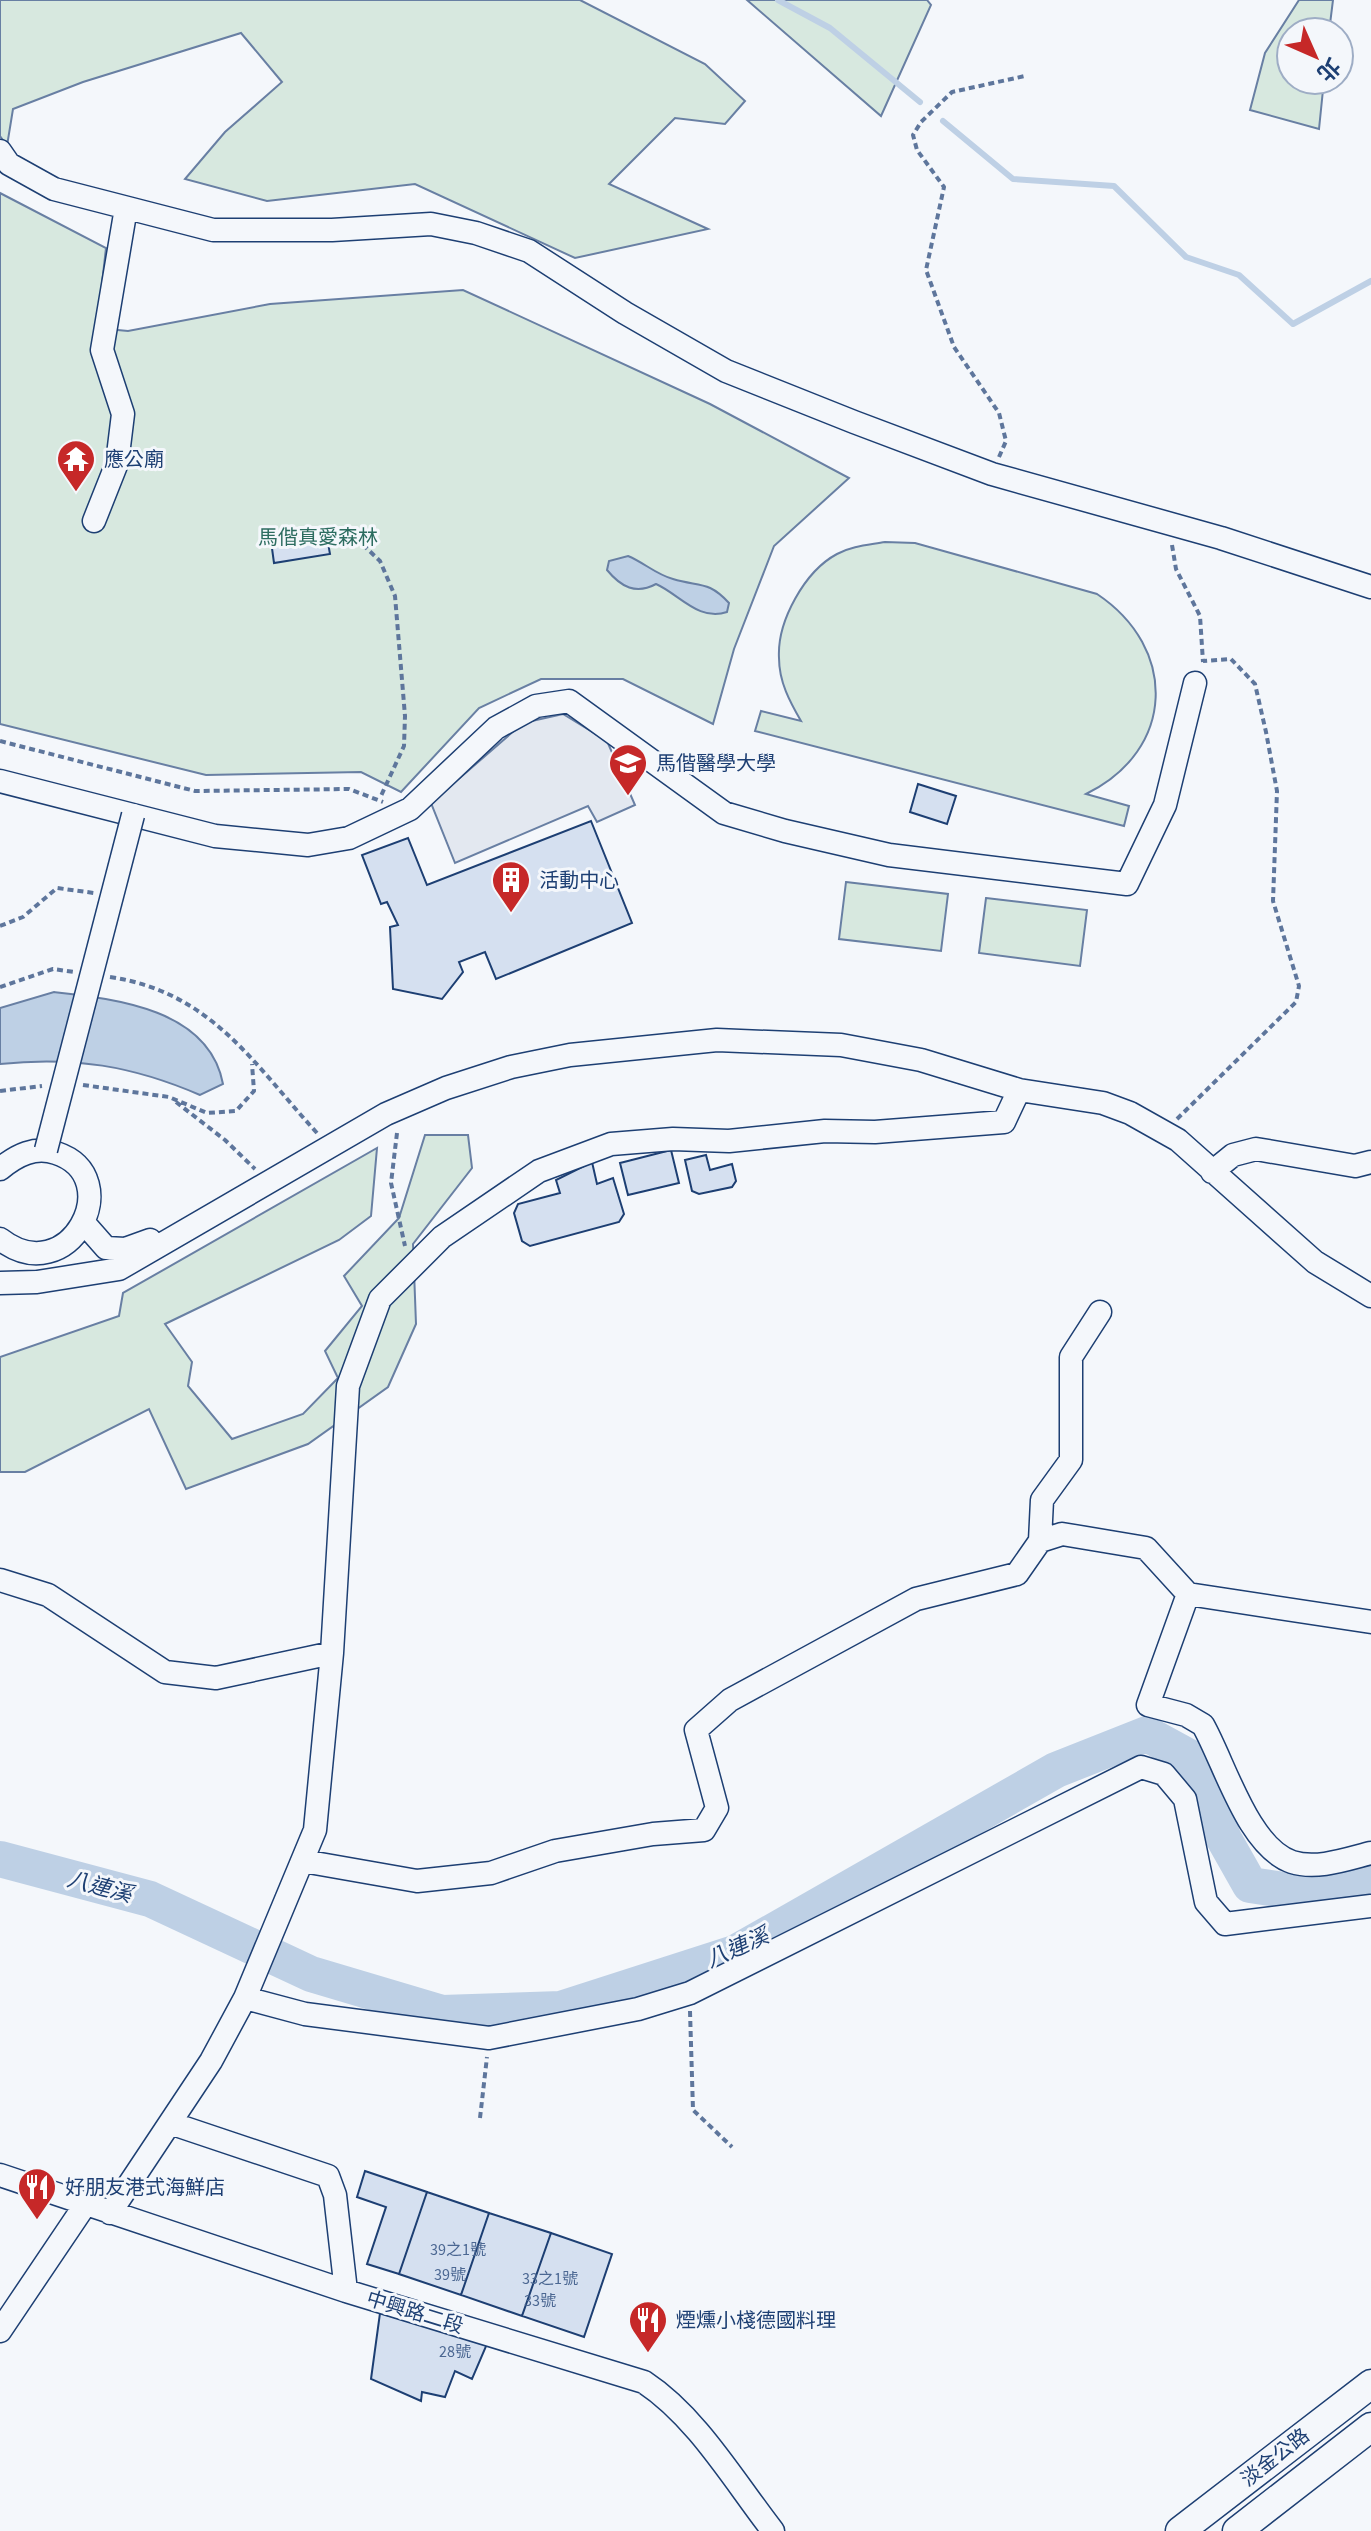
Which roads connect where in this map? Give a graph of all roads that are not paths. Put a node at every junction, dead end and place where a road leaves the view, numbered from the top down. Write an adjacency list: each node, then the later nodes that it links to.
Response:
1 (0, 151): 2 (street)
2 (126, 208): 3 (street); 4 (street)
3 (94, 521)
4 (1371, 587)
5 (1199, 672): 7 (street)
6 (0, 781): 7 (street)
7 (133, 815): 9 (street, bridge)
8 (1019, 1090): 12 (street); 14 (street); 25 (street)
9 (46, 1150): 11 (street); 13 (street)
10 (1371, 1162): 12 (street)
11 (0, 1169)
12 (1212, 1172): 19 (street)
13 (84, 1223): 14 (street); 16 (street)
14 (183, 1232): 17 (street)
15 (0, 1239): 16 (street)
16 (33, 1255): 17 (street)
17 (37, 1282): 18 (street)
18 (0, 1283)
19 (1371, 1296)
20 (1100, 1312): 21 (street)
21 (1040, 1541): 23 (street); 27 (street)
22 (0, 1580): 25 (street)
23 (1188, 1594): 24 (street); 26 (street)
24 (1371, 1622)
25 (332, 1653): 27 (street)
26 (1371, 1853)
27 (303, 1861): 29 (street)
28 (1371, 1906): 29 (street)
29 (245, 1998): 30 (street)
30 (170, 2123): 33 (street); 34 (street)
31 (0, 2175): 32 (street, 中興路二段)
32 (87, 2202): 33 (street, 中興路二段); 35 (street)
33 (110, 2213): 34 (street, 中興路二段)
34 (346, 2291): 38 (street, 中興路二段)
35 (0, 2331)
36 (1371, 2384): 39 (main road, 淡金公路)
37 (1371, 2427): 40 (main road, 淡金公路)
38 (773, 2531)
39 (1180, 2531)
40 (1237, 2531)

